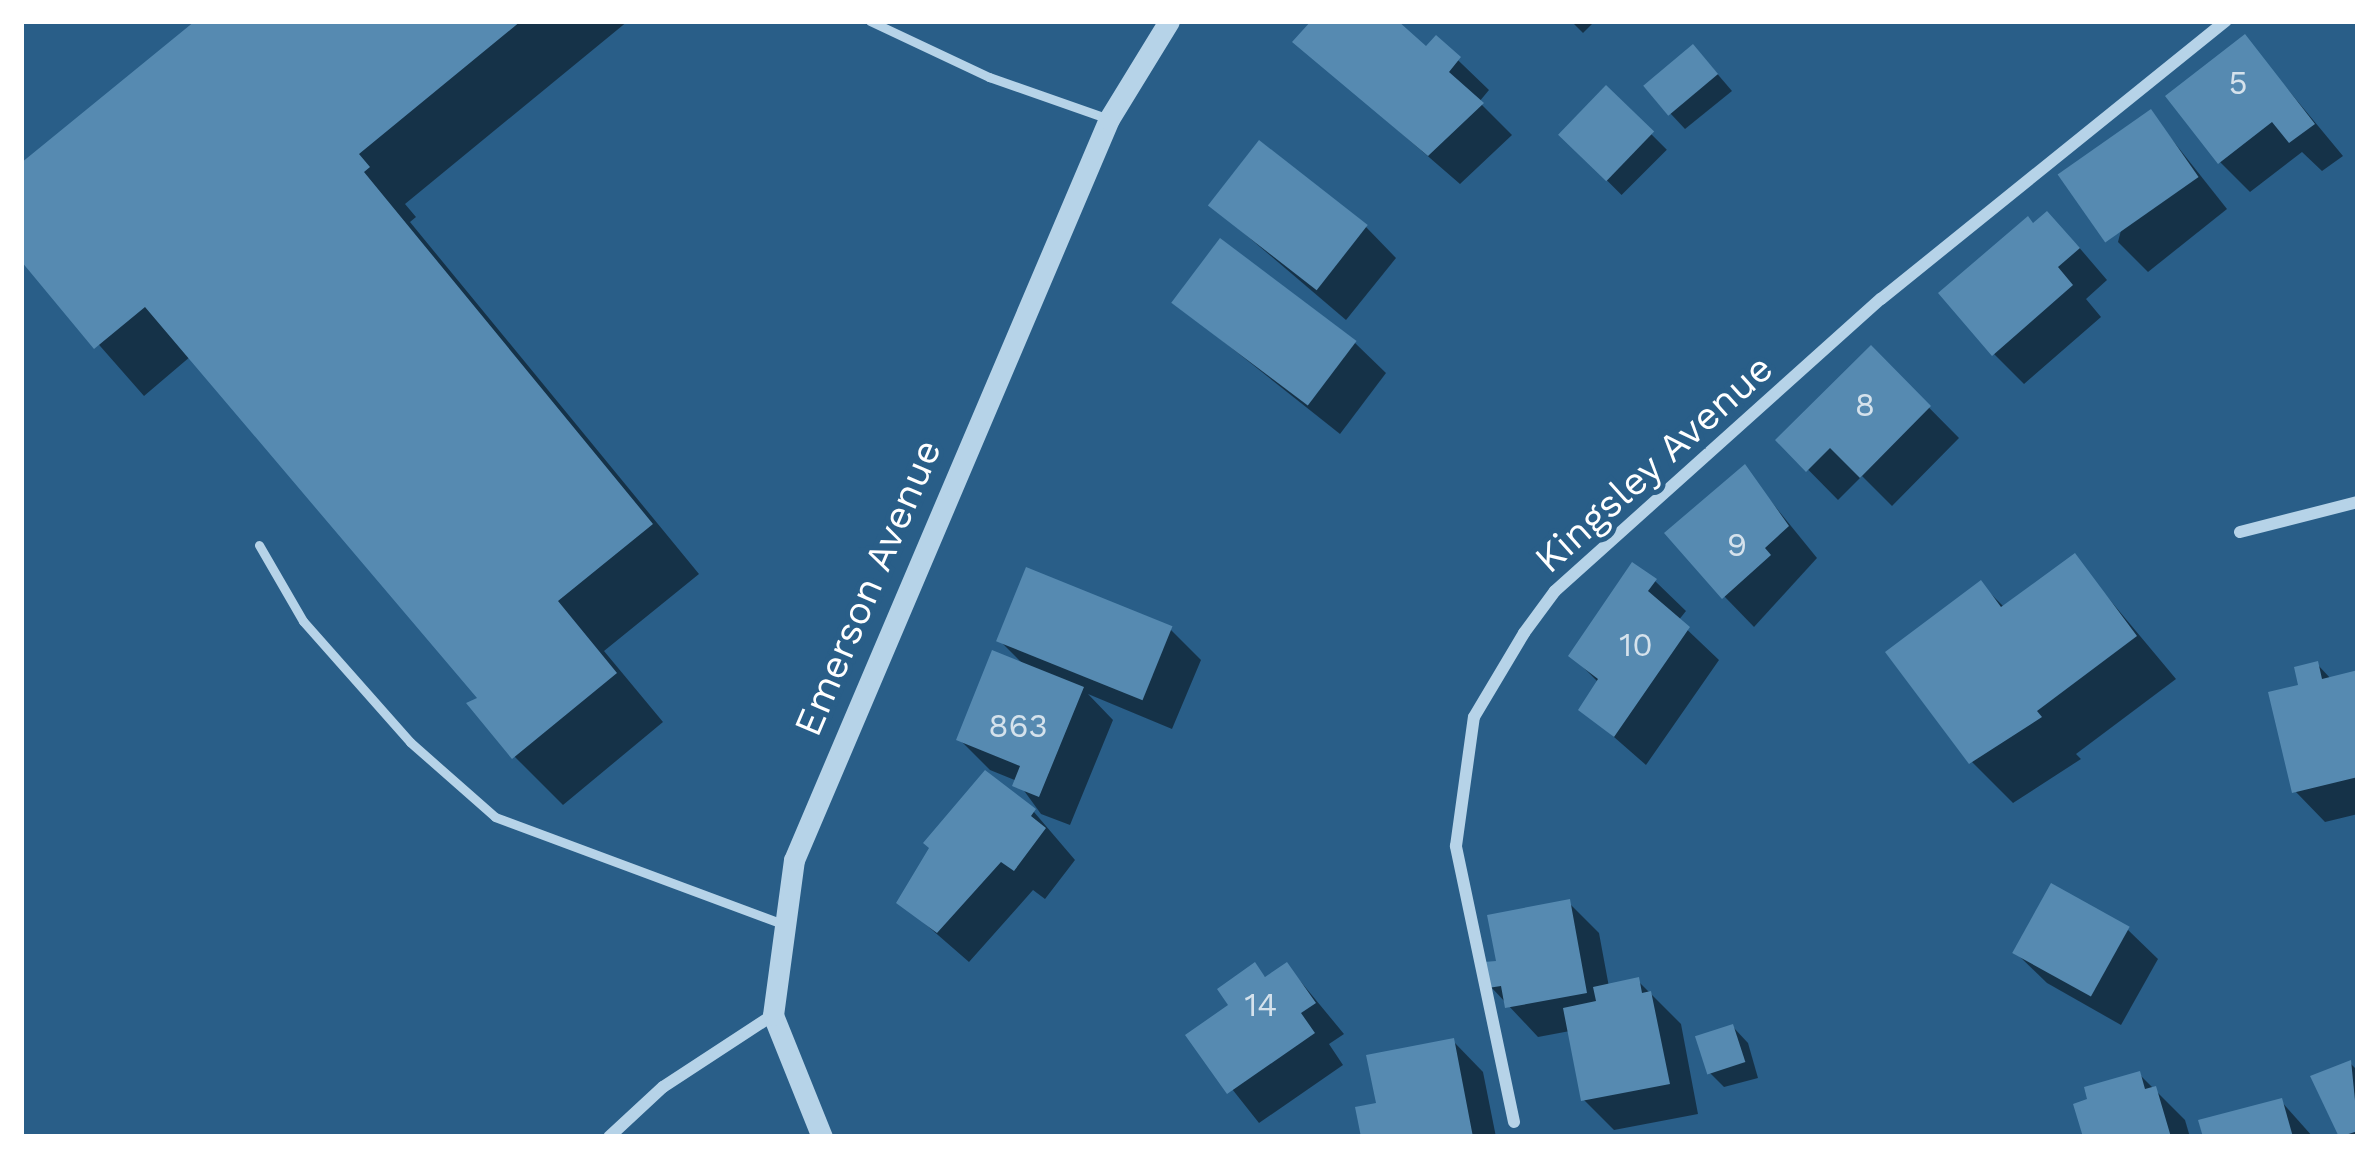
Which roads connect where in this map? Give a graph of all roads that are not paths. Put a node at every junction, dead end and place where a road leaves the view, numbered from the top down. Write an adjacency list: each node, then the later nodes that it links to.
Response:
1 (1169, 21): 4 (street, Emerson Avenue)
2 (2226, 21): 10 (street, Kingsley Avenue)
3 (871, 22): 4 (lane)
4 (1109, 119): 8 (street, Emerson Avenue)
5 (2358, 502): 6 (street)
6 (2240, 532)
7 (259, 545): 8 (lane)
8 (783, 924): 9 (street, Emerson Avenue)
9 (773, 1016): 11 (street); 12 (street)
10 (1514, 1122)
11 (609, 1137)
12 (822, 1137)

